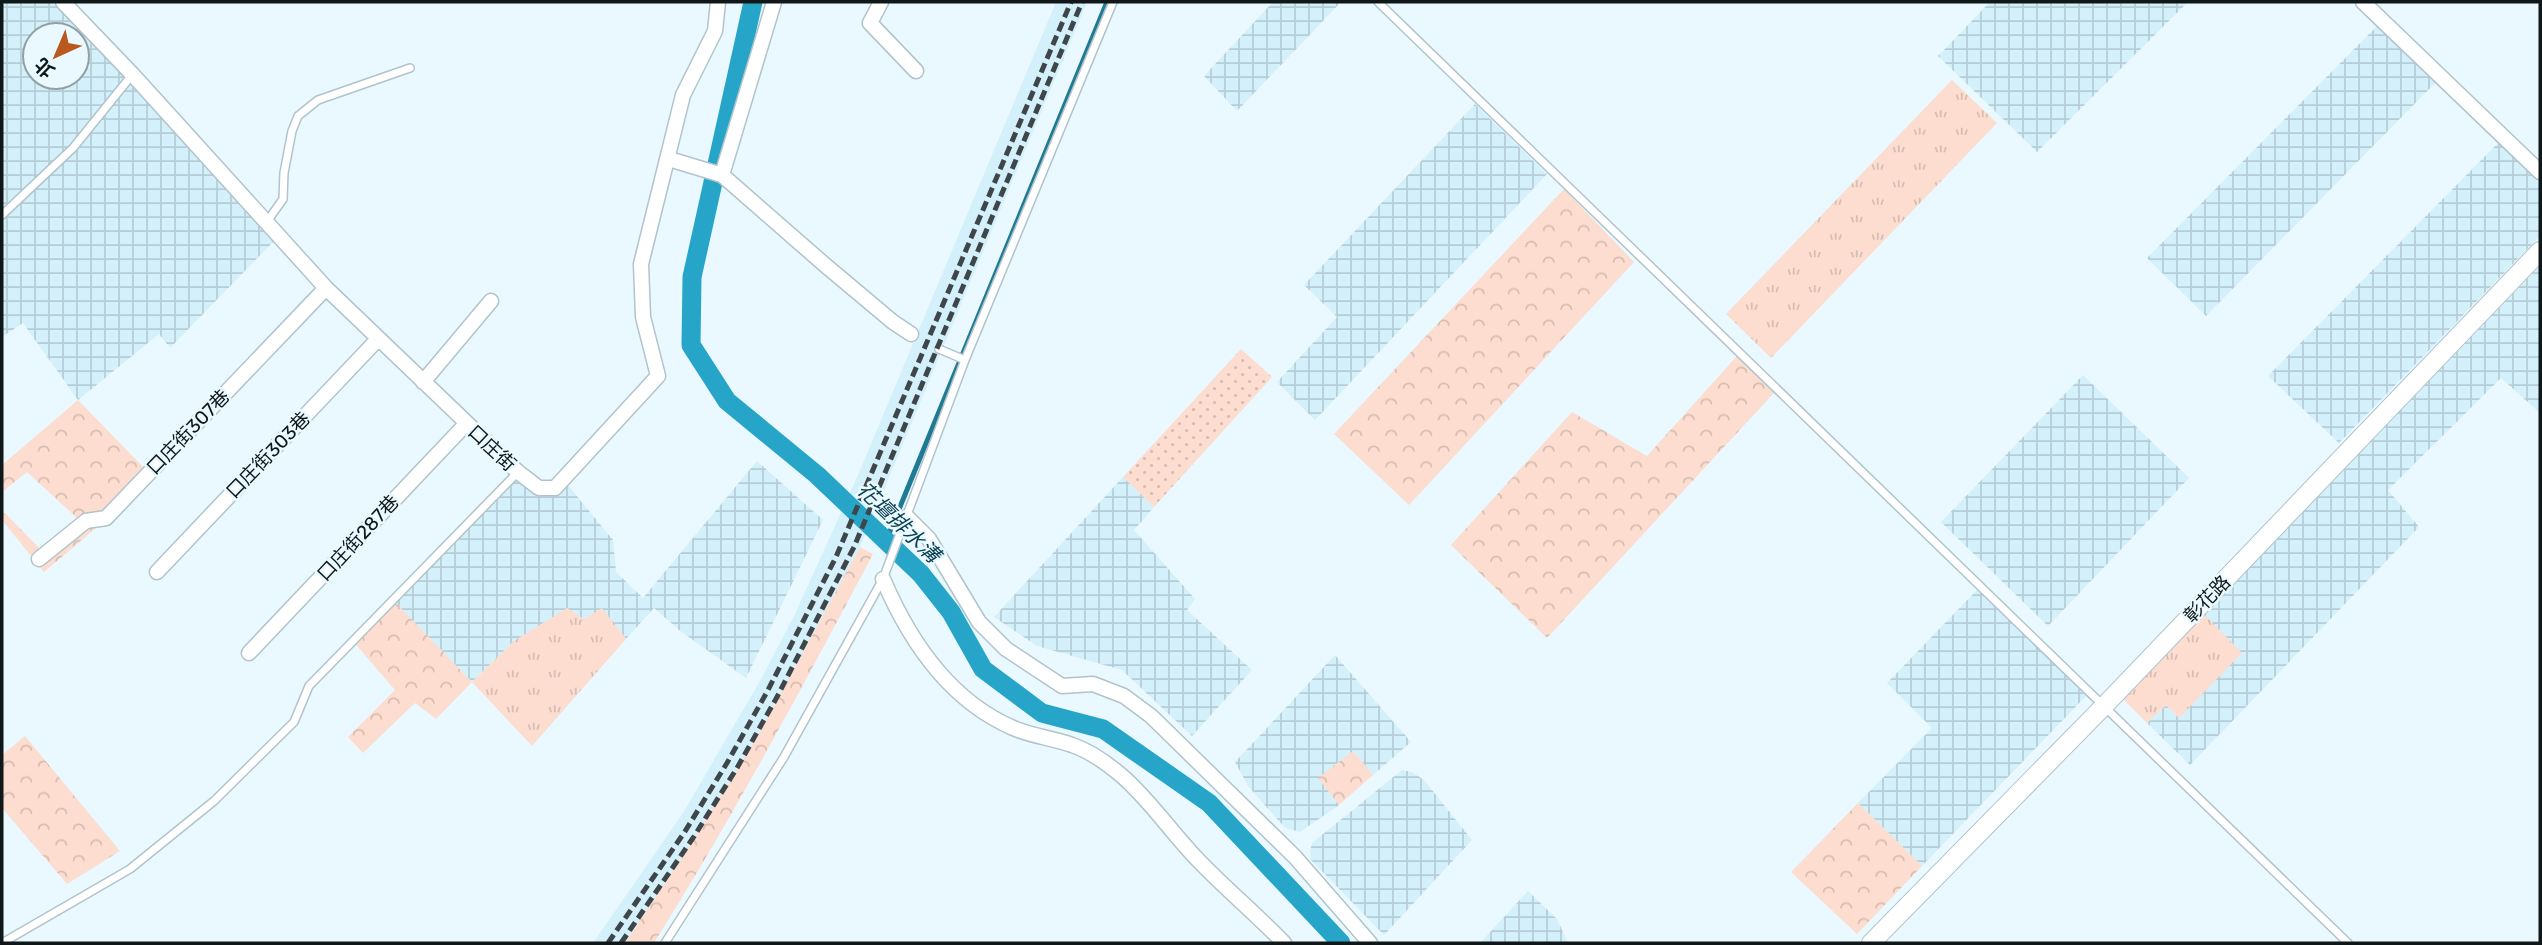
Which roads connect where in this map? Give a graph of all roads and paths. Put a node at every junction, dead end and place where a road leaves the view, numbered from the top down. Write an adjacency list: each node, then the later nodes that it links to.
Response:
1 (63, 2): 10 (street, 口庄街)
2 (718, 2): 11 (street, 口庄街)
3 (774, 2): 13 (street)
4 (881, 2): 9 (street)
5 (1113, 2): 22 (lane)
6 (1378, 2): 31 (lane)
7 (2363, 2): 12 (street)
8 (410, 68): 15 (lane)
9 (916, 71)
10 (133, 75): 14 (lane); 15 (street, 口庄街)
11 (674, 160): 13 (street); 25 (street, 口庄街)
12 (2540, 172)
13 (718, 174): 19 (street)
14 (2, 215)
15 (266, 223): 17 (street, 口庄街)
16 (2540, 251): 31 (street, 彰花路)
17 (326, 288): 20 (street, 口庄街); 27 (street, 口庄街307巷)
18 (491, 301): 23 (street)
19 (911, 334)
20 (379, 338): 23 (street, 口庄街); 28 (street, 口庄街303巷)
21 (939, 349): 22 (lane)
22 (965, 360): 26 (lane)
23 (423, 382): 24 (street, 口庄街)
24 (466, 424): 25 (street, 口庄街); 30 (street, 口庄街287巷)
25 (518, 472): 32 (lane)
26 (904, 524): 29 (lane); 35 (street)
27 (39, 559)
28 (157, 572)
29 (884, 575): 33 (lane); 34 (street)
30 (249, 653)
31 (2104, 706): 36 (street, 彰花路); 37 (lane)
32 (2, 943)
33 (665, 943)
34 (1284, 943)
35 (1370, 943)
36 (1871, 943)
37 (2348, 943)

